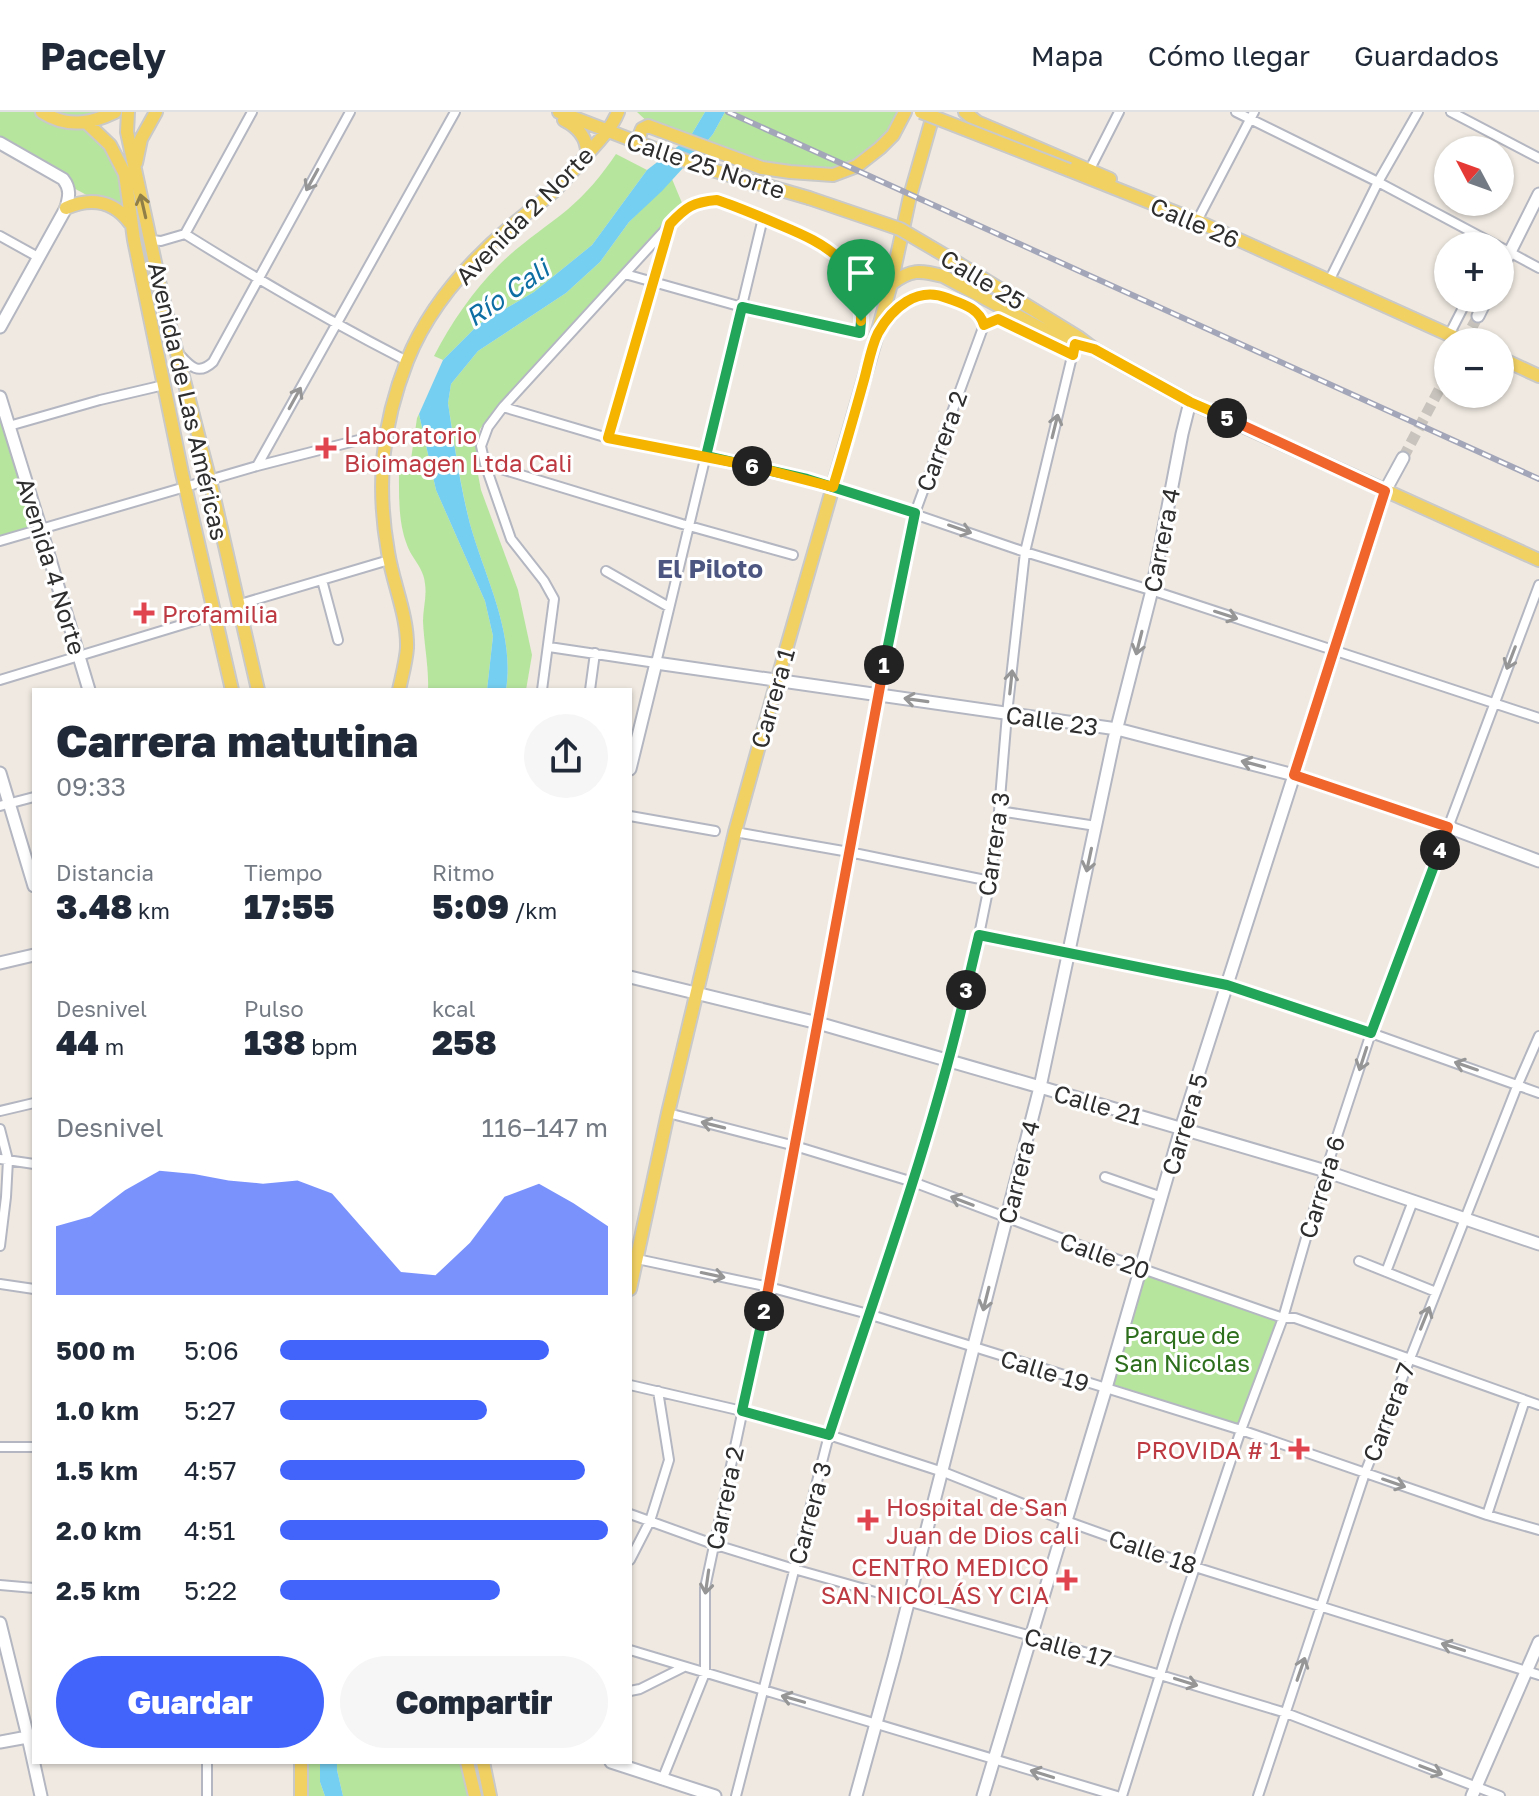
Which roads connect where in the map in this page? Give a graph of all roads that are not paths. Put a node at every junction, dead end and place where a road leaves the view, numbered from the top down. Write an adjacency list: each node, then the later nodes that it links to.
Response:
1 (42, 112): 20 (main road)
2 (115, 112): 20 (main road)
3 (128, 112): 27 (main road, Avenida de Las Américas)
4 (156, 112): 27 (main road)
5 (252, 112): 37 (street)
6 (350, 112): 45 (street, one-way to 45)
7 (455, 112): 52 (street)
8 (551, 112): 24 (main road)
9 (559, 112): 21 (main road, Calle 25 Norte)
10 (618, 112): 21 (main road, Avenida 2 Norte)
11 (905, 112): 23 (main road)
12 (921, 112): 33 (main road, Calle 26, bridge)
13 (934, 112): 48 (main road, Carrera 1)
14 (965, 112): 26 (main road)
15 (1119, 112): 26 (street)
16 (1236, 112): 19 (street)
17 (1418, 112): 28 (street)
18 (1451, 112): 25 (street)
19 (1252, 116): 28 (street); 33 (street)
20 (87, 123): 35 (main road, Avenida de Las Américas)
21 (607, 131): 23 (main road, Calle 25 Norte); 24 (main road, Avenida 2 Norte)
22 (0, 143): 31 (main road)
23 (639, 143): 30 (main road, Calle 25 Norte)
24 (587, 155): 60 (main road, Avenida 2 Norte)
25 (1539, 158)
26 (1090, 169): 33 (main road)
27 (134, 170): 40 (main road, Avenida de Las Américas, one-way to 27)
28 (1378, 182): 36 (street); 47 (street)
29 (1539, 194): 39 (main road)
30 (809, 198): 58 (main road, Calle 25, bridge)
31 (66, 208): 35 (main road); 42 (main road)
32 (763, 218): 34 (street, Calle 25 Norte); 49 (street); 49 (street, Calle 25 Norte)
33 (1197, 221): 47 (main road, Calle 26)
34 (670, 224): 44 (street, Calle 25 Norte); 46 (street)
35 (132, 226): 63 (main road, Avenida de Las Américas)
36 (1472, 232)
37 (185, 234): 40 (street); 45 (street)
38 (0, 236): 42 (street)
39 (1514, 238)
40 (151, 240): 59 (main road, Avenida de Las Américas)
41 (1514, 255): 43 (street)
42 (38, 257): 54 (main road)
43 (1539, 268)
44 (625, 274): 46 (street); 66 (street, Calle 25 Norte)
45 (257, 279): 52 (street); 59 (street)
46 (653, 281): 49 (street); 69 (street)
47 (1329, 281): 55 (main road, Calle 26)
48 (891, 284): 56 (main road, Carrera 1); 57 (main road)
49 (742, 307): 70 (street)
50 (1480, 312): 51 (main road)
51 (1478, 316)
52 (336, 325): 60 (street); 73 (street, one-way to 52)
53 (984, 325): 56 (street); 57 (street); 78 (street, Carrera 2)
54 (0, 327)
55 (1434, 328)
56 (877, 334): 75 (main road, Carrera 1)
57 (1074, 349): 58 (main road); 82 (street, Carrera 3, one-way to 57)
58 (1094, 349): 65 (main road, Calle 25)
59 (176, 350): 74 (main road, Avenida de Las Américas)
60 (407, 361): 68 (main road, Avenida 2 Norte)
61 (1514, 364): 62 (main road)
62 (1539, 376)
63 (164, 385): 67 (street); 76 (main road, Avenida de Las Américas)
64 (0, 397): 67 (main road, Avenida 4 Norte)
65 (1190, 402): 77 (main road, Calle 25); 89 (main road, Carrera 4)
66 (503, 407): 69 (street); 72 (street, Calle 25 Norte)
67 (9, 426): 80 (main road, Avenida 4 Norte)
68 (386, 433): 73 (street); 84 (main road, Avenida 2 Norte)
69 (608, 438): 70 (street)
70 (706, 456): 75 (street); 79 (street)
71 (1403, 458): 77 (main road, Carrera 5)
72 (485, 464): 79 (street); 94 (street)
73 (257, 466): 74 (street)
74 (209, 481): 76 (street); 90 (main road, Avenida de Las Américas)
75 (833, 487): 78 (street); 100 (main road, Carrera 1)
76 (185, 488): 80 (street); 92 (main road, Avenida de Las Américas)
77 (1385, 491): 85 (main road, Calle 25); 95 (main road, Carrera 5)
78 (915, 513): 82 (street, one-way to 82); 107 (street, Carrera 2)
79 (689, 526): 83 (street); 91 (street)
80 (41, 528): 81 (street); 97 (main road, Avenida 4 Norte)
81 (0, 541)
82 (1025, 552): 89 (street); 109 (street, Carrera 3, one-way to 82)
83 (793, 555)
84 (389, 560): 87 (street); 104 (main road, Avenida 2 Norte)
85 (1539, 560)
86 (606, 571): 91 (street)
87 (322, 580): 90 (street); 93 (street)
88 (1539, 585): 108 (street, Carrera 6, one-way to 108)
89 (1152, 590): 95 (street, one-way to 95); 111 (main road, Carrera 4, one-way to 111)
90 (237, 605): 103 (main road, Avenida de Las Américas)
91 (669, 607): 98 (street)
92 (214, 615): 97 (street); 102 (main road, Avenida de Las Américas)
93 (338, 640)
94 (549, 647): 96 (street, Calle 23); 105 (street)
95 (1334, 651): 108 (street); 114 (main road, Carrera 5)
96 (595, 653): 98 (street, Calle 23); 106 (street)
97 (79, 656): 99 (street); 101 (main road, Avenida 4 Norte)
98 (656, 663): 100 (main road, Calle 23); 112 (main road)
99 (0, 680)
100 (777, 681): 107 (main road, Calle 23); 122 (main road, Carrera 1)
101 (88, 688)
102 (232, 688)
103 (258, 688)
104 (399, 688)
105 (542, 688)
106 (590, 688)
107 (878, 695): 109 (main road, Calle 23, one-way to 107); 123 (street, Carrera 2)
108 (1493, 703): 110 (street); 120 (street, Carrera 6)
109 (1007, 714): 111 (main road, Calle 23); 117 (street, Carrera 3)
110 (1539, 718)
111 (1117, 729): 114 (main road, Calle 23, one-way to 111); 119 (main road, Carrera 4)
112 (632, 761)
113 (0, 773): 116 (main road)
114 (1294, 775): 120 (main road, Calle 23); 132 (main road, Carrera 5)
115 (32, 798): 116 (street)
116 (5, 805): 125 (main road)
117 (999, 811): 119 (street); 126 (street, Carrera 3)
118 (632, 816): 121 (street)
119 (1096, 826): 128 (main road, Carrera 4, one-way to 128)
120 (1448, 827): 124 (main road, Calle 23); 135 (street, Carrera 6)
121 (715, 831)
122 (735, 832): 123 (street); 133 (main road, Carrera 1)
123 (849, 852): 126 (street); 134 (street, Carrera 2)
124 (1539, 861)
125 (32, 880)
126 (990, 881): 127 (street, Carrera 3)
127 (979, 935): 128 (street); 137 (street, Carrera 3)
128 (1068, 954): 132 (street); 139 (main road, Carrera 4)
129 (32, 955): 130 (main road)
130 (0, 963)
131 (632, 978): 133 (main road, Calle 21)
132 (1227, 985): 135 (street); 145 (main road, Carrera 5)
133 (698, 994): 134 (main road, Calle 21); 143 (main road, Carrera 1)
134 (818, 1023): 137 (main road, Calle 21); 146 (street, Carrera 2)
135 (1371, 1033): 138 (street, one-way to 135); 149 (street, Carrera 6, one-way to 149)
136 (1539, 1036): 138 (street, Carrera 7)
137 (949, 1062): 139 (main road, Calle 21); 151 (street, Carrera 3)
138 (1518, 1084): 140 (street); 155 (street, Carrera 7)
139 (1040, 1087): 145 (main road, Calle 21); 154 (main road, Carrera 4)
140 (1539, 1093)
141 (32, 1103): 142 (street)
142 (0, 1111)
143 (668, 1113): 146 (street, Calle 20, one-way to 143); 158 (main road, Carrera 1)
144 (0, 1129): 147 (street)
145 (1181, 1129): 149 (main road, Calle 21); 152 (main road, Carrera 5)
146 (795, 1146): 151 (street, Calle 20); 164 (street, Carrera 2)
147 (4, 1160): 148 (street); 157 (street)
148 (32, 1164)
149 (1325, 1171): 153 (main road, Calle 21); 168 (street, Carrera 6)
150 (1105, 1177): 152 (street)
151 (913, 1182): 154 (street, Calle 20, one-way to 151); 167 (street, Carrera 3)
152 (1162, 1197): 160 (main road, Carrera 5)
153 (1413, 1201): 155 (main road, Calle 21); 161 (street)
154 (1006, 1218): 160 (street, Calle 20); 169 (main road, Carrera 4, one-way to 169)
155 (1466, 1219): 156 (main road, Calle 21); 166 (street, Carrera 7)
156 (1539, 1244)
157 (0, 1246)
158 (637, 1259): 162 (main road, Carrera 1); 164 (street, Calle 19, one-way to 164)
159 (1359, 1261): 161 (street)
160 (1140, 1268): 168 (street, Calle 20); 172 (main road, Carrera 5)
161 (1386, 1272): 166 (street)
162 (632, 1280)
163 (0, 1284): 165 (street)
164 (769, 1287): 167 (street, Calle 19); 176 (street, Carrera 2)
165 (32, 1289)
166 (1436, 1292): 170 (street, Carrera 7, one-way to 166)
167 (868, 1314): 169 (street, Calle 19); 178 (street, Carrera 3)
168 (1283, 1318): 170 (street, Calle 20); 177 (street, Carrera 6)
169 (973, 1348): 172 (street, Calle 19); 181 (main road, Carrera 4)
170 (1409, 1358): 174 (street, Calle 20); 182 (street, Carrera 7)
171 (632, 1385): 173 (street, Calle 18)
172 (1106, 1388): 177 (street, Calle 19); 186 (main road, Carrera 5)
173 (658, 1391): 176 (street, Calle 18); 185 (street)
174 (1525, 1400): 175 (street, Calle 20); 184 (street)
175 (1539, 1405)
176 (742, 1411): 178 (street, Calle 18); 188 (street, Carrera 2)
177 (1241, 1430): 182 (street, Calle 19); 190 (street, Carrera 6)
178 (829, 1435): 181 (street, Calle 18); 191 (street, Carrera 3)
179 (0, 1447): 180 (street)
180 (32, 1447)
181 (942, 1472): 186 (street, Calle 18); 194 (main road, Carrera 4)
182 (1365, 1473): 184 (street, Calle 19, one-way to 184); 195 (street, Carrera 7)
183 (632, 1515): 185 (street, Calle 17)
184 (1487, 1515): 187 (street, Calle 19)
185 (650, 1521): 188 (street, Calle 17); 189 (street)
186 (1066, 1521): 190 (street, Calle 18); 197 (main road, Carrera 5)
187 (1539, 1530)
188 (713, 1544): 191 (street, Calle 17); 201 (street, Carrera 2, one-way to 201)
189 (632, 1556)
190 (1195, 1567): 195 (street, Calle 18); 203 (street, Carrera 6)
191 (794, 1569): 194 (street, Calle 17); 205 (street, Carrera 3)
192 (0, 1585): 193 (street)
193 (32, 1588)
194 (907, 1602): 197 (street, Calle 17); 207 (main road, Carrera 4)
195 (1322, 1606): 202 (street, Calle 18, one-way to 195); 206 (street, Carrera 7, one-way to 195)
196 (0, 1623): 208 (main road)
197 (1031, 1636): 203 (street, Calle 17); 210 (main road, Carrera 5)
198 (1539, 1642): 202 (main road)
199 (632, 1651): 200 (street)
200 (685, 1666): 201 (street); 204 (street)
201 (705, 1673): 205 (street); 217 (street, Carrera 2)
202 (1533, 1673): 218 (main road)
203 (1160, 1674): 206 (street, Calle 17, one-way to 206); 228 (street, Carrera 6)
204 (632, 1691)
205 (763, 1691): 207 (street, one-way to 205); 225 (street, Carrera 3)
206 (1286, 1713): 218 (street, Calle 17, one-way to 218); 229 (street, Carrera 7)
207 (875, 1723): 210 (street); 226 (main road, Carrera 4)
208 (31, 1736): 209 (main road)
209 (0, 1742)
210 (993, 1759): 227 (main road, Carrera 5); 228 (street, one-way to 210)
211 (36, 1764): 219 (main road)
212 (207, 1764): 220 (street)
213 (301, 1764): 221 (main road)
214 (467, 1764): 222 (main road)
215 (483, 1764): 223 (main road)
216 (617, 1764): 217 (main road)
217 (662, 1780): 224 (main road)
218 (1474, 1792): 230 (street, Calle 17)
219 (41, 1796)
220 (207, 1796)
221 (301, 1796)
222 (475, 1796)
223 (490, 1796)
224 (715, 1796)
225 (736, 1796)
226 (856, 1796)
227 (983, 1796)
228 (1119, 1796)
229 (1258, 1796)
230 (1500, 1796)

